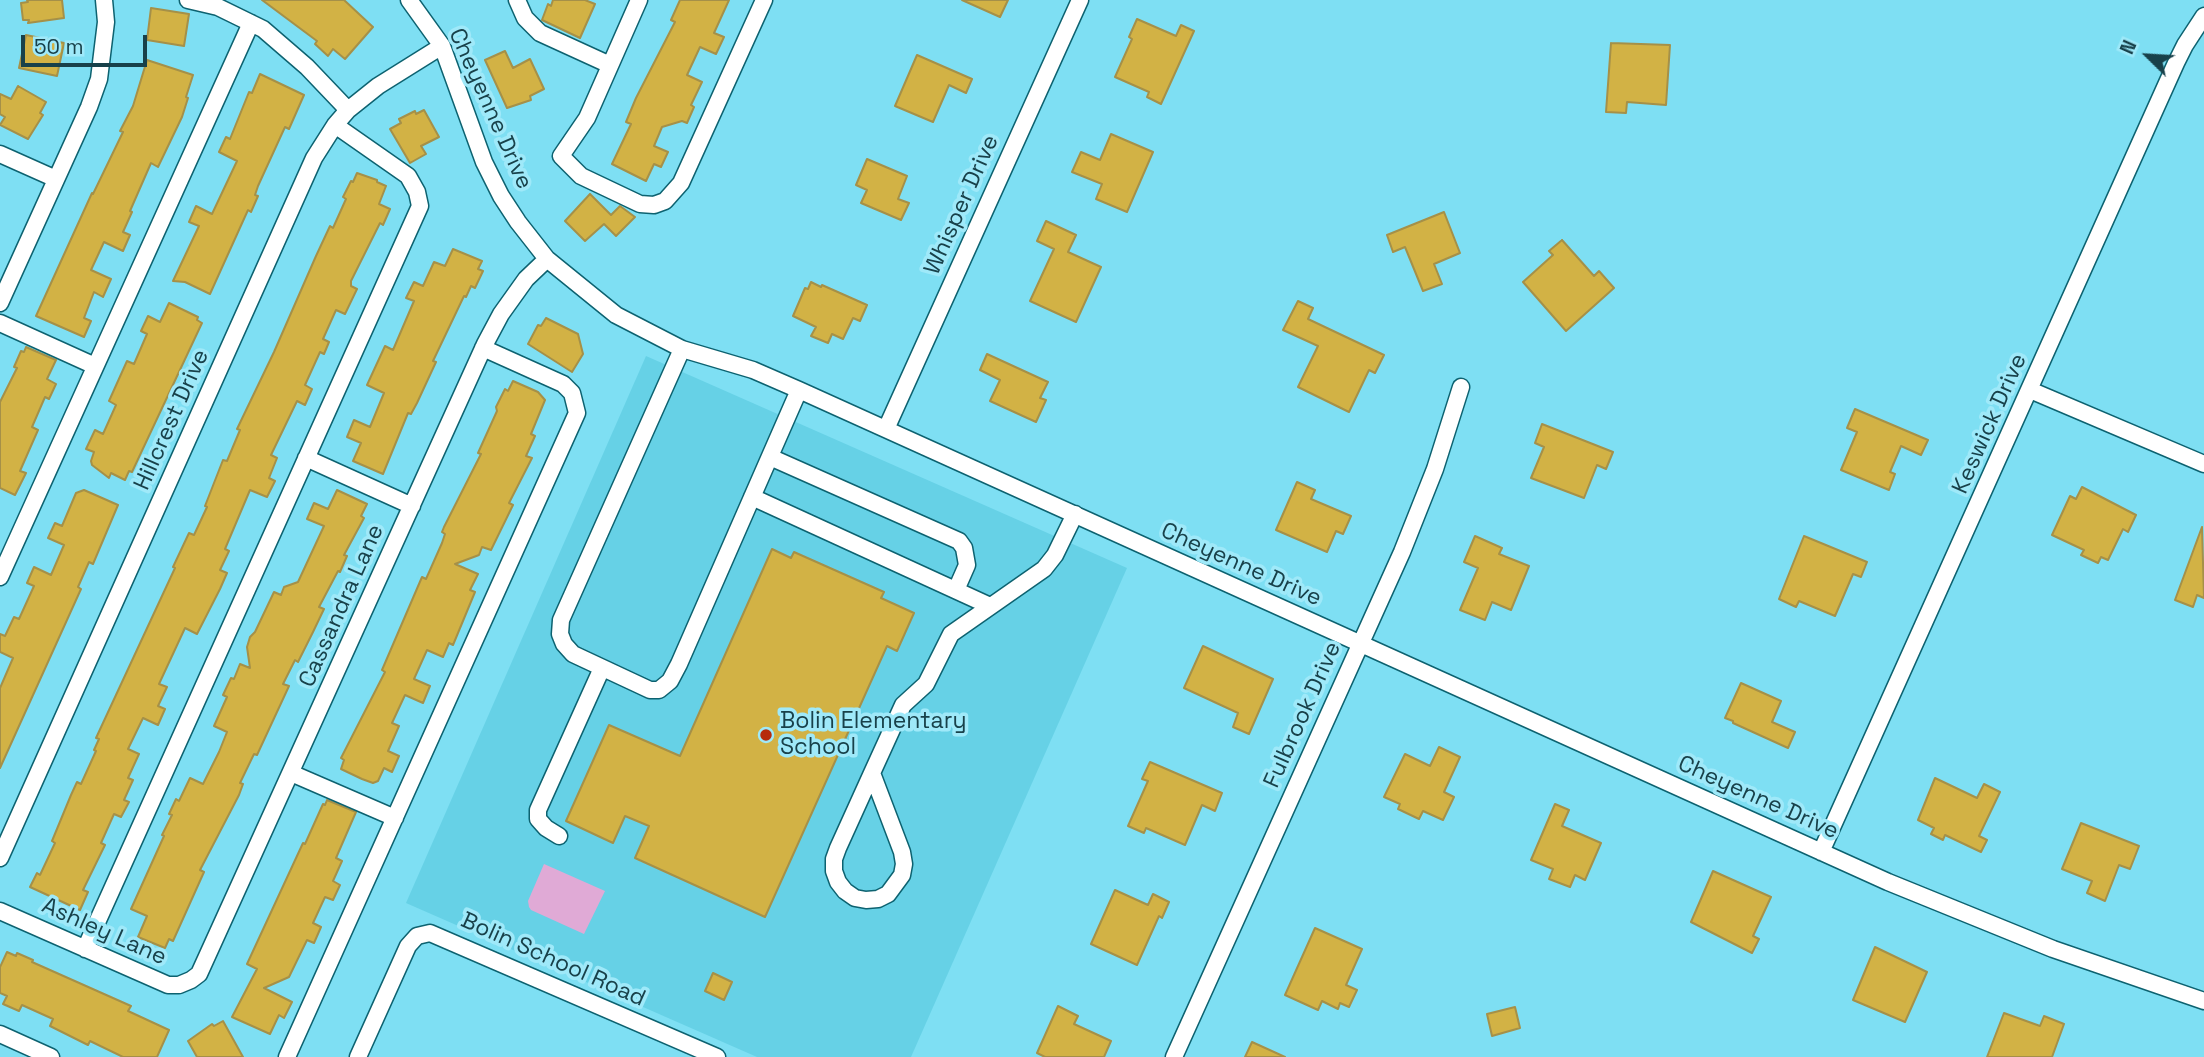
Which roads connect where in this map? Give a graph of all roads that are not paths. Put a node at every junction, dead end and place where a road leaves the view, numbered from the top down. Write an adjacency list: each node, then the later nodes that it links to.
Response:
1 (104, 0): 15 (street)
2 (188, 0): 9 (street)
3 (409, 0): 10 (street, Cheyenne Drive)
4 (517, 0): 11 (street)
5 (639, 0): 11 (street)
6 (764, 0): 11 (street)
7 (1080, 0): 26 (street, Whisper Drive)
8 (2204, 16): 25 (street, Keswick Drive)
9 (251, 23): 12 (street); 22 (street)
10 (442, 46): 12 (street, Hillcrest Drive); 16 (street, Cheyenne Drive)
11 (610, 65)
12 (348, 110): 13 (street, Hillcrest Drive)
13 (335, 125): 28 (street); 43 (street, Hillcrest Drive)
14 (0, 154): 15 (street)
15 (56, 179): 17 (street)
16 (548, 259): 20 (street, Cassandra Lane); 21 (street, Cheyenne Drive)
17 (4, 284): 18 (street)
18 (0, 303)
19 (0, 323): 22 (street)
20 (483, 348): 31 (street, Cassandra Lane); 40 (street)
21 (682, 349): 24 (street, Cheyenne Drive); 37 (street)
22 (95, 366): 33 (street)
23 (1461, 387): 36 (street, Fulbrook Drive)
24 (799, 390): 26 (street, Cheyenne Drive); 27 (street)
25 (2030, 390): 29 (street); 42 (street, Keswick Drive)
26 (886, 429): 32 (street, Cheyenne Drive)
27 (770, 457): 30 (street); 34 (street)
28 (306, 458): 31 (street); 45 (street)
29 (2204, 464)
30 (752, 497): 34 (street); 37 (street)
31 (412, 506): 38 (street, Cassandra Lane)
32 (1075, 514): 35 (street); 36 (street, Cheyenne Drive)
33 (0, 578)
34 (956, 590): 35 (street)
35 (990, 606): 39 (street)
36 (1360, 644): 42 (street, Cheyenne Drive); 53 (street, Fulbrook Drive)
37 (602, 667): 41 (street)
38 (291, 773): 40 (street); 46 (street, Cassandra Lane)
39 (872, 773): 39 (street)
40 (395, 818): 50 (street)
41 (559, 836)
42 (1821, 852): 47 (street, Cheyenne Drive)
43 (0, 858)
44 (0, 911): 45 (street, Ashley Lane)
45 (85, 949): 46 (street, Ashley Lane)
46 (191, 980)
47 (2204, 1001)
48 (0, 1034): 49 (street)
49 (51, 1057)
50 (287, 1057)
51 (358, 1057): 52 (street, Bolin School Road)
52 (717, 1057)
53 (1174, 1057)

